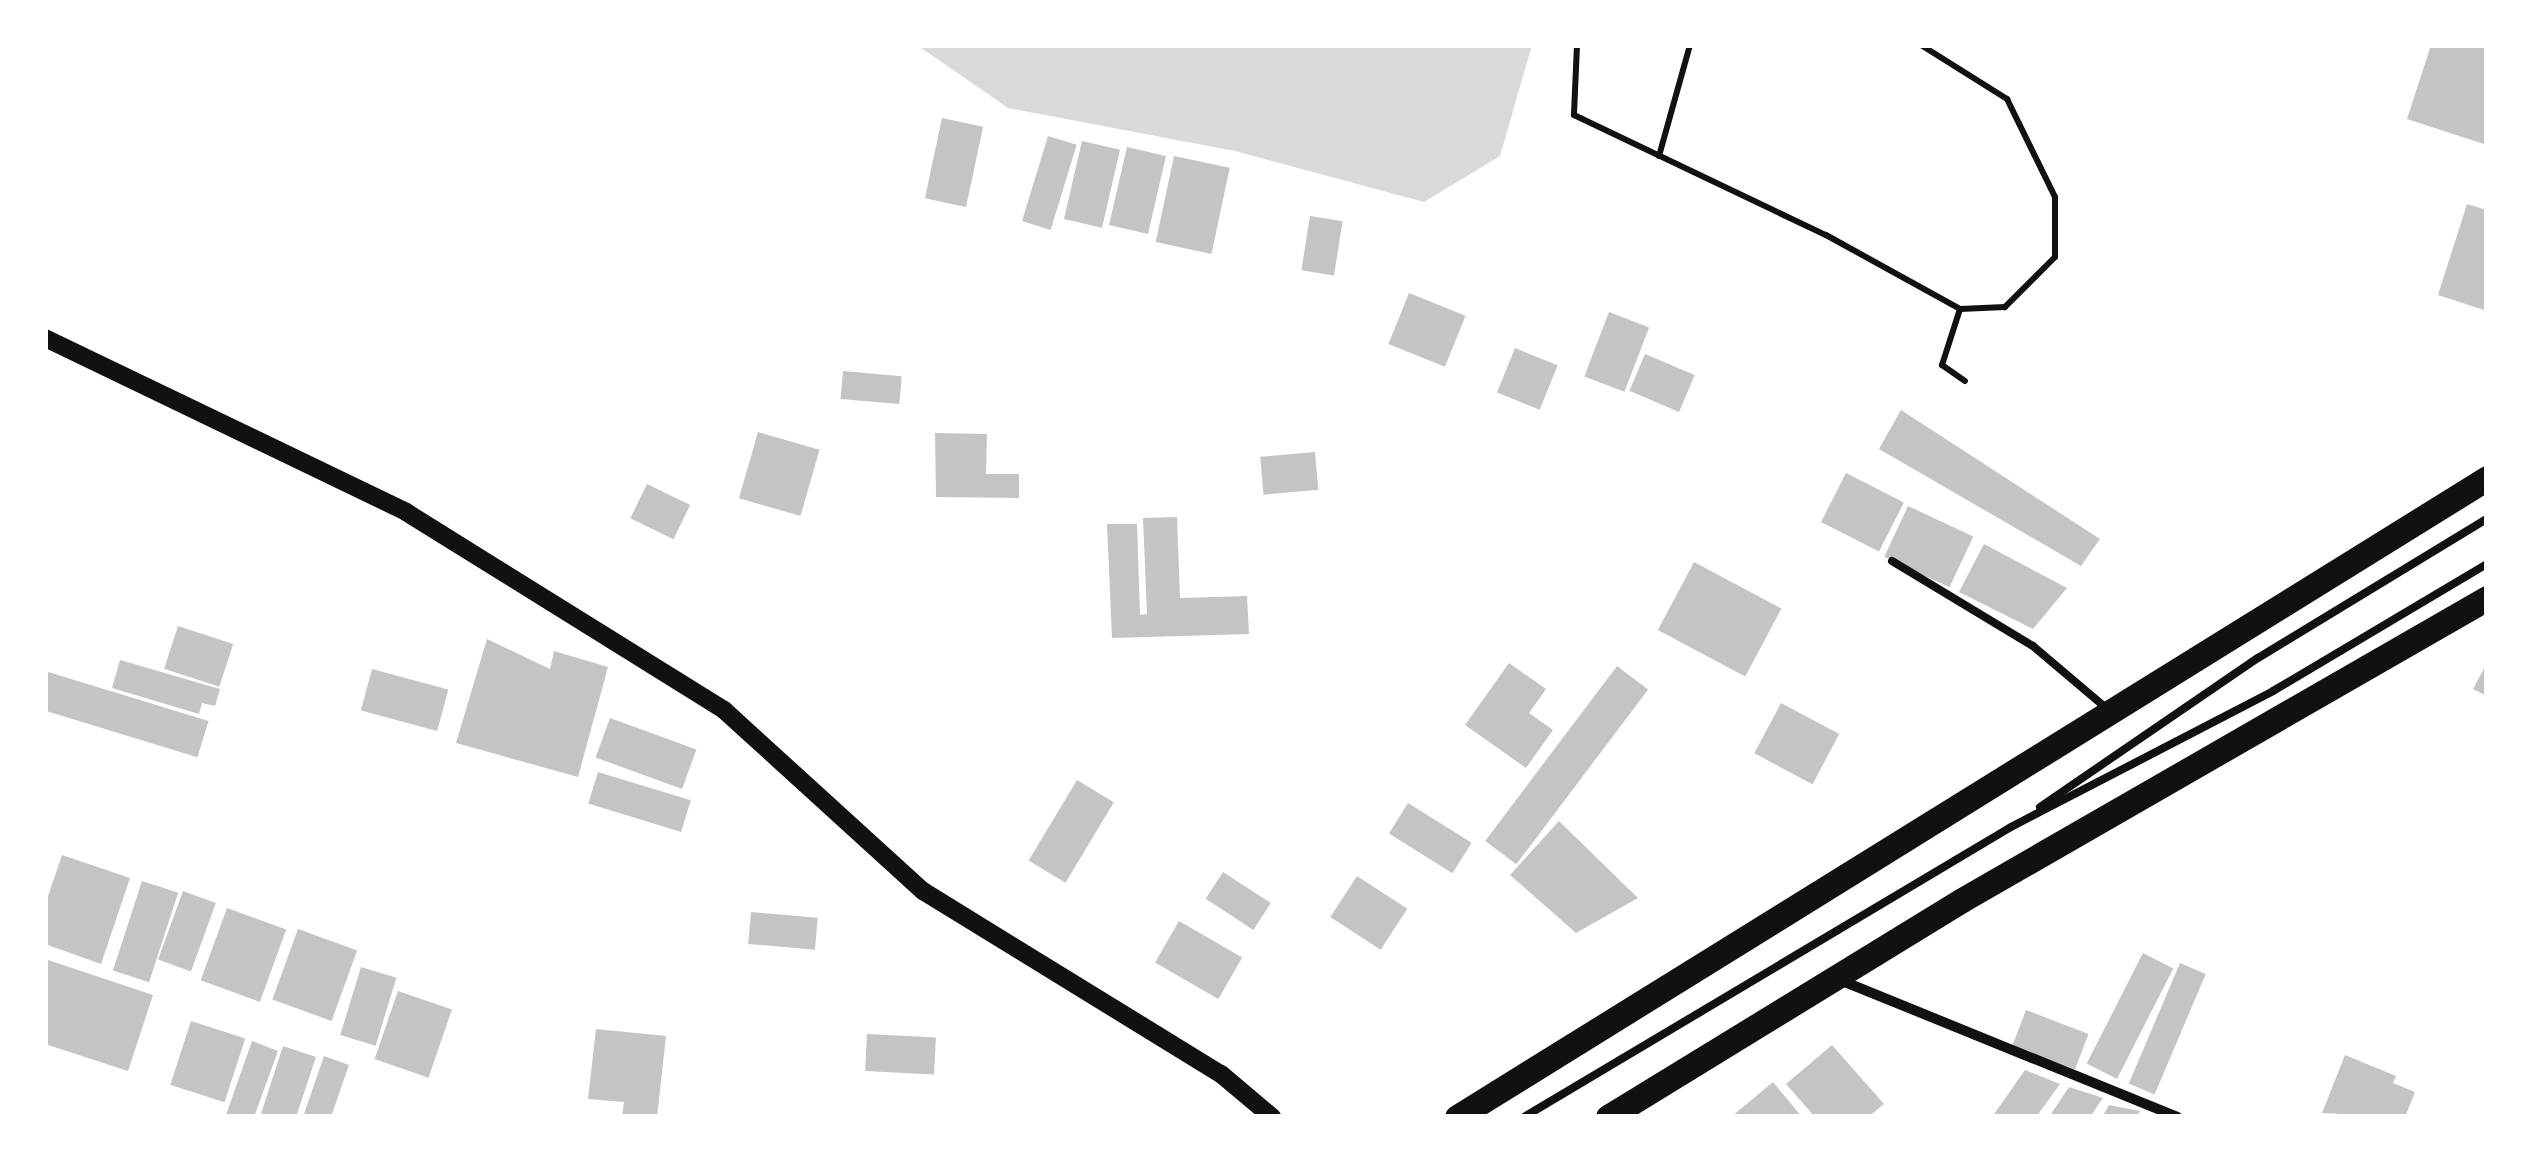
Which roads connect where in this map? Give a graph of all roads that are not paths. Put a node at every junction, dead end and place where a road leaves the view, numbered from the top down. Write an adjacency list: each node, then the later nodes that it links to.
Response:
1 (45, 338): 10 (street)
2 (2487, 478): 7 (main road)
3 (2487, 519): 8 (lane)
4 (1892, 561): 7 (lane)
5 (2487, 564): 8 (lane)
6 (2487, 598): 9 (main road)
7 (2112, 713): 11 (main road)
8 (2011, 826): 12 (lane)
9 (1833, 978): 13 (main road); 14 (street)
10 (1272, 1117)
11 (1457, 1117)
12 (1524, 1117)
13 (1608, 1117)
14 (2178, 1117)

